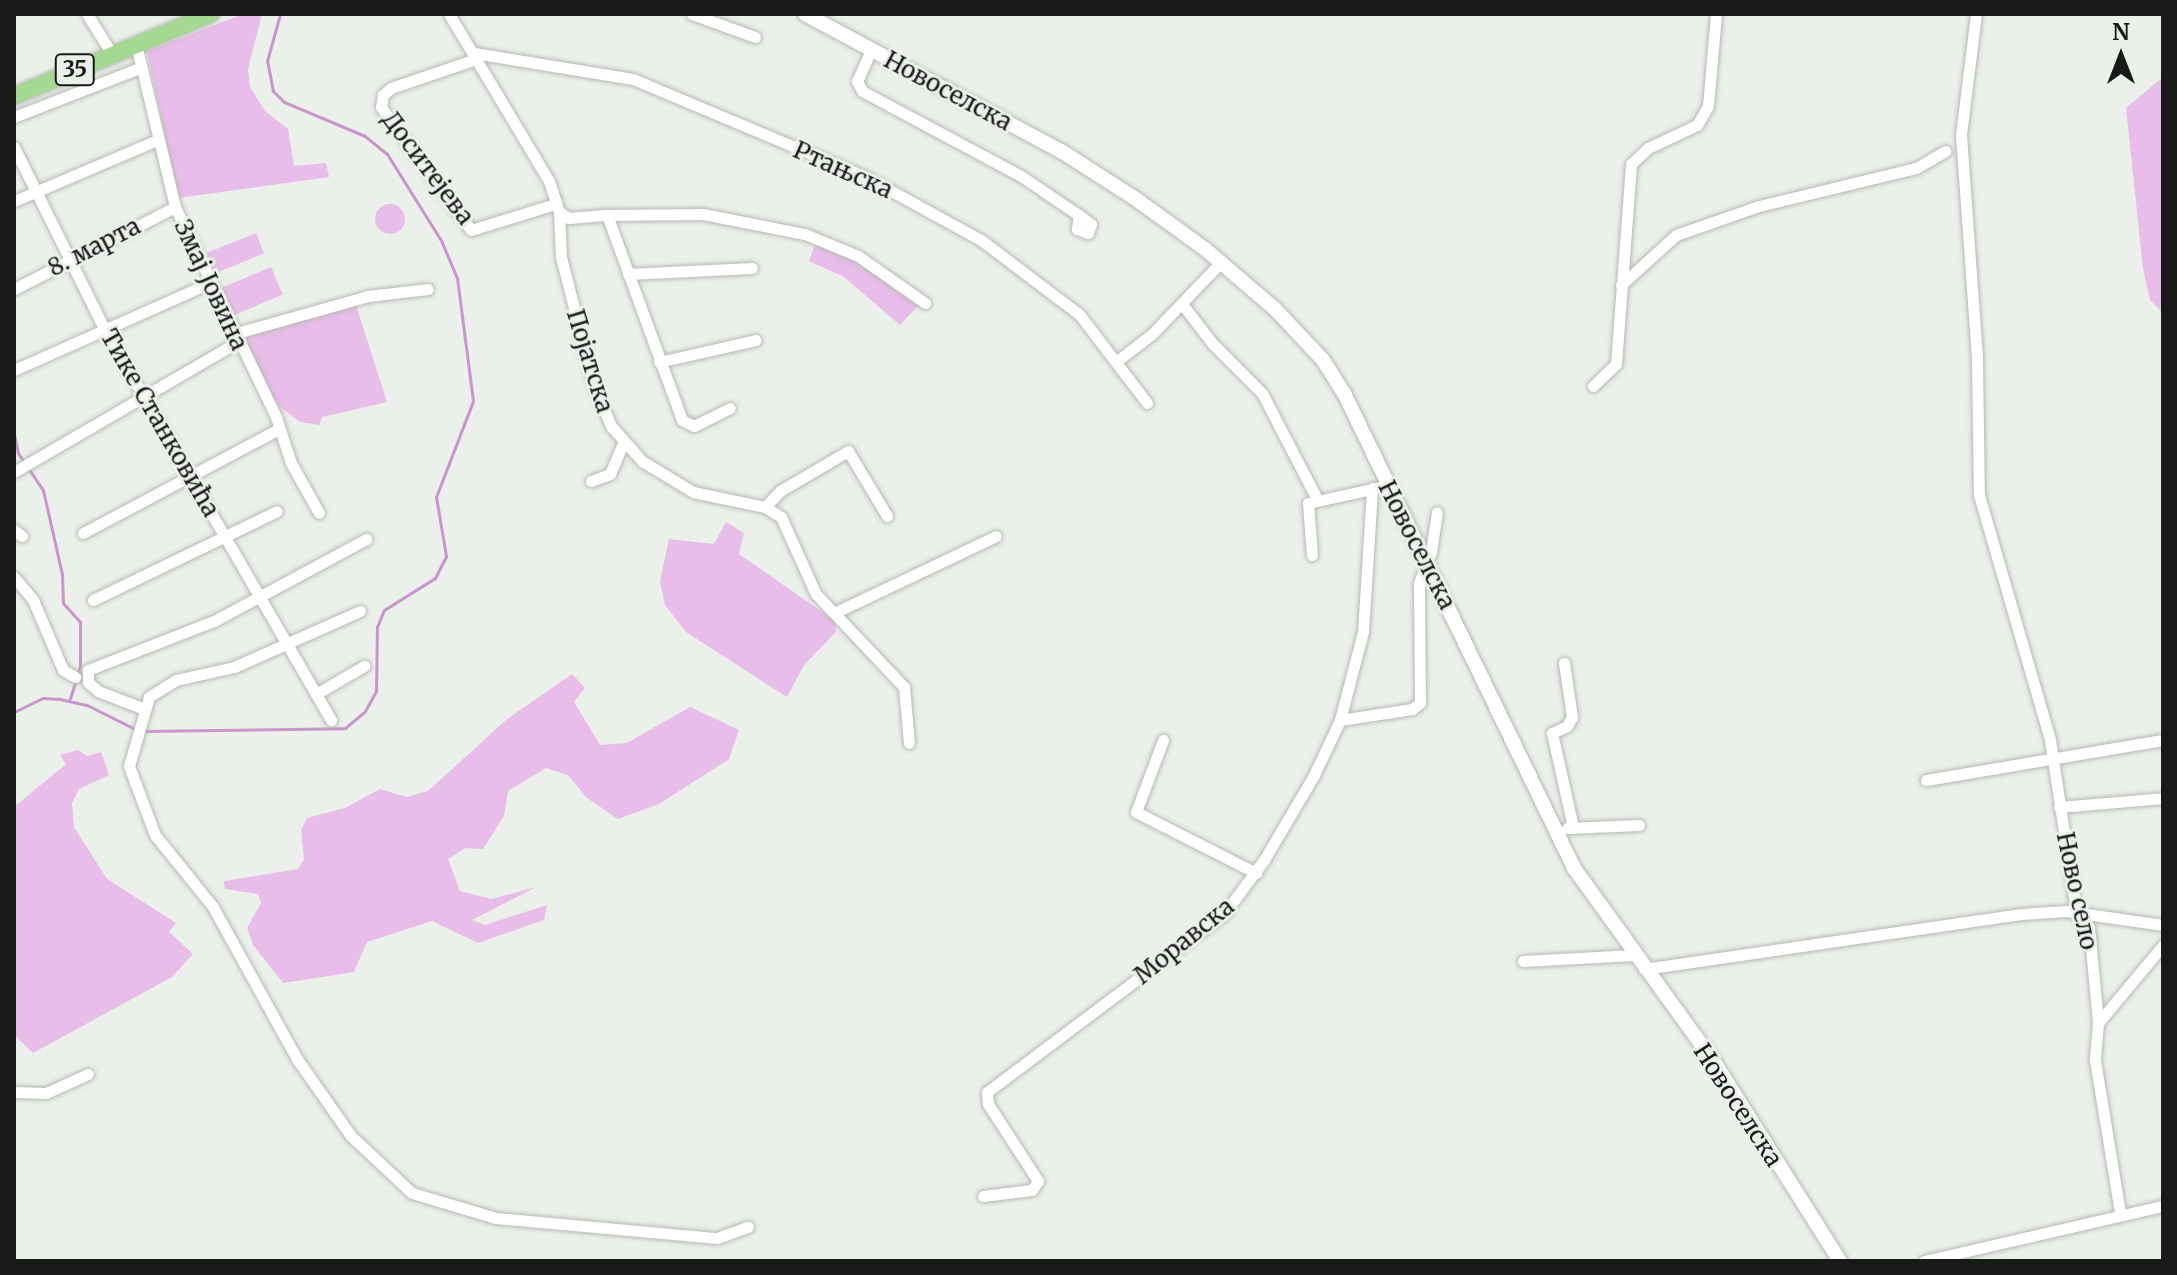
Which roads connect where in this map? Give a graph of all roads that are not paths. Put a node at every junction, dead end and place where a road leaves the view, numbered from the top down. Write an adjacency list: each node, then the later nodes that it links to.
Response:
1 (87, 14): 11 (street)
2 (211, 14): 9 (main road, 35)
3 (449, 14): 12 (street, Појатска)
4 (692, 14): 8 (street)
5 (805, 14): 10 (street, Новоселска)
6 (1716, 14): 30 (street)
7 (1976, 14): 79 (street, Ново село)
8 (755, 37)
9 (136, 44): 11 (main road, 35); 13 (street, Змај Јовина)
10 (871, 50): 24 (street); 26 (street, Новоселска)
11 (112, 54): 14 (main road, 35)
12 (475, 56): 22 (street, Појатска); 22 (street, Доситејева); 38 (street, Ртањска)
13 (142, 67): 15 (street); 16 (street, Змај Јовина)
14 (14, 96)
15 (14, 117)
16 (157, 140): 19 (street); 21 (street, Змај Јовина)
17 (14, 147): 19 (street, Тике Станковића)
18 (1946, 151): 30 (street)
19 (36, 191): 20 (street); 25 (street, Тике Станковића)
20 (14, 201)
21 (175, 207): 25 (street, 8. марта); 29 (street, Змај Јовина)
22 (557, 208): 23 (street); 46 (street, Појатска)
23 (607, 215): 28 (street); 33 (street)
24 (1079, 215)
25 (73, 258): 31 (street, 8. марта); 35 (street, Тике Станковића)
26 (1220, 263): 34 (street); 50 (street, Новоселска)
27 (752, 268): 28 (street)
28 (628, 274): 39 (street)
29 (209, 283): 35 (street); 36 (street, Змај Јовина)
30 (1621, 285): 41 (street)
31 (14, 289)
32 (428, 289): 36 (street)
33 (925, 303)
34 (1182, 304): 38 (street); 51 (street)
35 (105, 330): 40 (street); 42 (street, Тике Станковића)
36 (235, 338): 42 (street); 45 (street, Змај Јовина)
37 (756, 340): 39 (street)
38 (1117, 361): 43 (street, Ртањска)
39 (659, 362): 44 (street)
40 (14, 370)
41 (1593, 386)
42 (144, 395): 47 (street); 48 (street, Тике Станковића)
43 (1147, 403)
44 (730, 408)
45 (279, 429): 48 (street); 55 (street, Змај Јовина)
46 (623, 443): 49 (street); 52 (street, Појатска)
47 (22, 466)
48 (191, 476): 57 (street); 59 (street, Тике Станковића)
49 (591, 481)
50 (1379, 487): 51 (street); 62 (street, Новоселска); 75 (street, Моравска)
51 (1316, 497): 61 (street)
52 (765, 507): 56 (street); 67 (street)
53 (277, 511): 59 (street)
54 (1437, 512): 62 (street)
55 (319, 513)
56 (887, 516)
57 (83, 533)
58 (996, 536): 67 (street)
59 (228, 538): 64 (street, Тике Станковића); 65 (street)
60 (366, 539): 64 (street)
61 (1312, 555)
62 (1425, 561): 75 (street); 85 (street, Новоселска)
63 (14, 577): 71 (street)
64 (262, 598): 68 (street, Тике Станковића); 71 (street)
65 (93, 600)
66 (360, 611): 68 (street)
67 (834, 613): 78 (street)
68 (289, 646): 72 (street, Тике Станковића); 73 (street)
69 (1564, 663): 84 (street)
70 (364, 666): 72 (street)
71 (82, 676): 73 (street)
72 (316, 694): 74 (street, Тике Станковића)
73 (140, 714): 99 (street)
74 (331, 720)
75 (1340, 720): 86 (street, Моравска)
76 (1163, 740): 86 (street)
77 (2163, 740): 79 (street)
78 (909, 743)
79 (2054, 761): 80 (street); 82 (street, Ново село)
80 (1926, 780)
81 (2161, 801): 82 (street, Ново село)
82 (2059, 807): 87 (street, Ново село)
83 (1639, 825): 84 (street)
84 (1573, 827): 85 (street)
85 (1555, 831): 90 (street, Новоселска)
86 (1256, 873): 96 (street, Моравска)
87 (2077, 916): 88 (street); 92 (street); 93 (street, Ново село)
88 (2163, 925)
89 (2163, 945): 93 (street)
90 (1634, 955): 91 (street); 92 (street, Новоселска)
91 (1523, 961)
92 (1644, 969): 100 (street, Новоселска)
93 (2098, 1023): 98 (street, Ново село)
94 (88, 1074): 95 (street)
95 (14, 1092)
96 (983, 1196)
97 (2163, 1206): 98 (street)
98 (2120, 1212): 101 (street)
99 (748, 1227)
100 (1840, 1261)
101 (1924, 1261)

